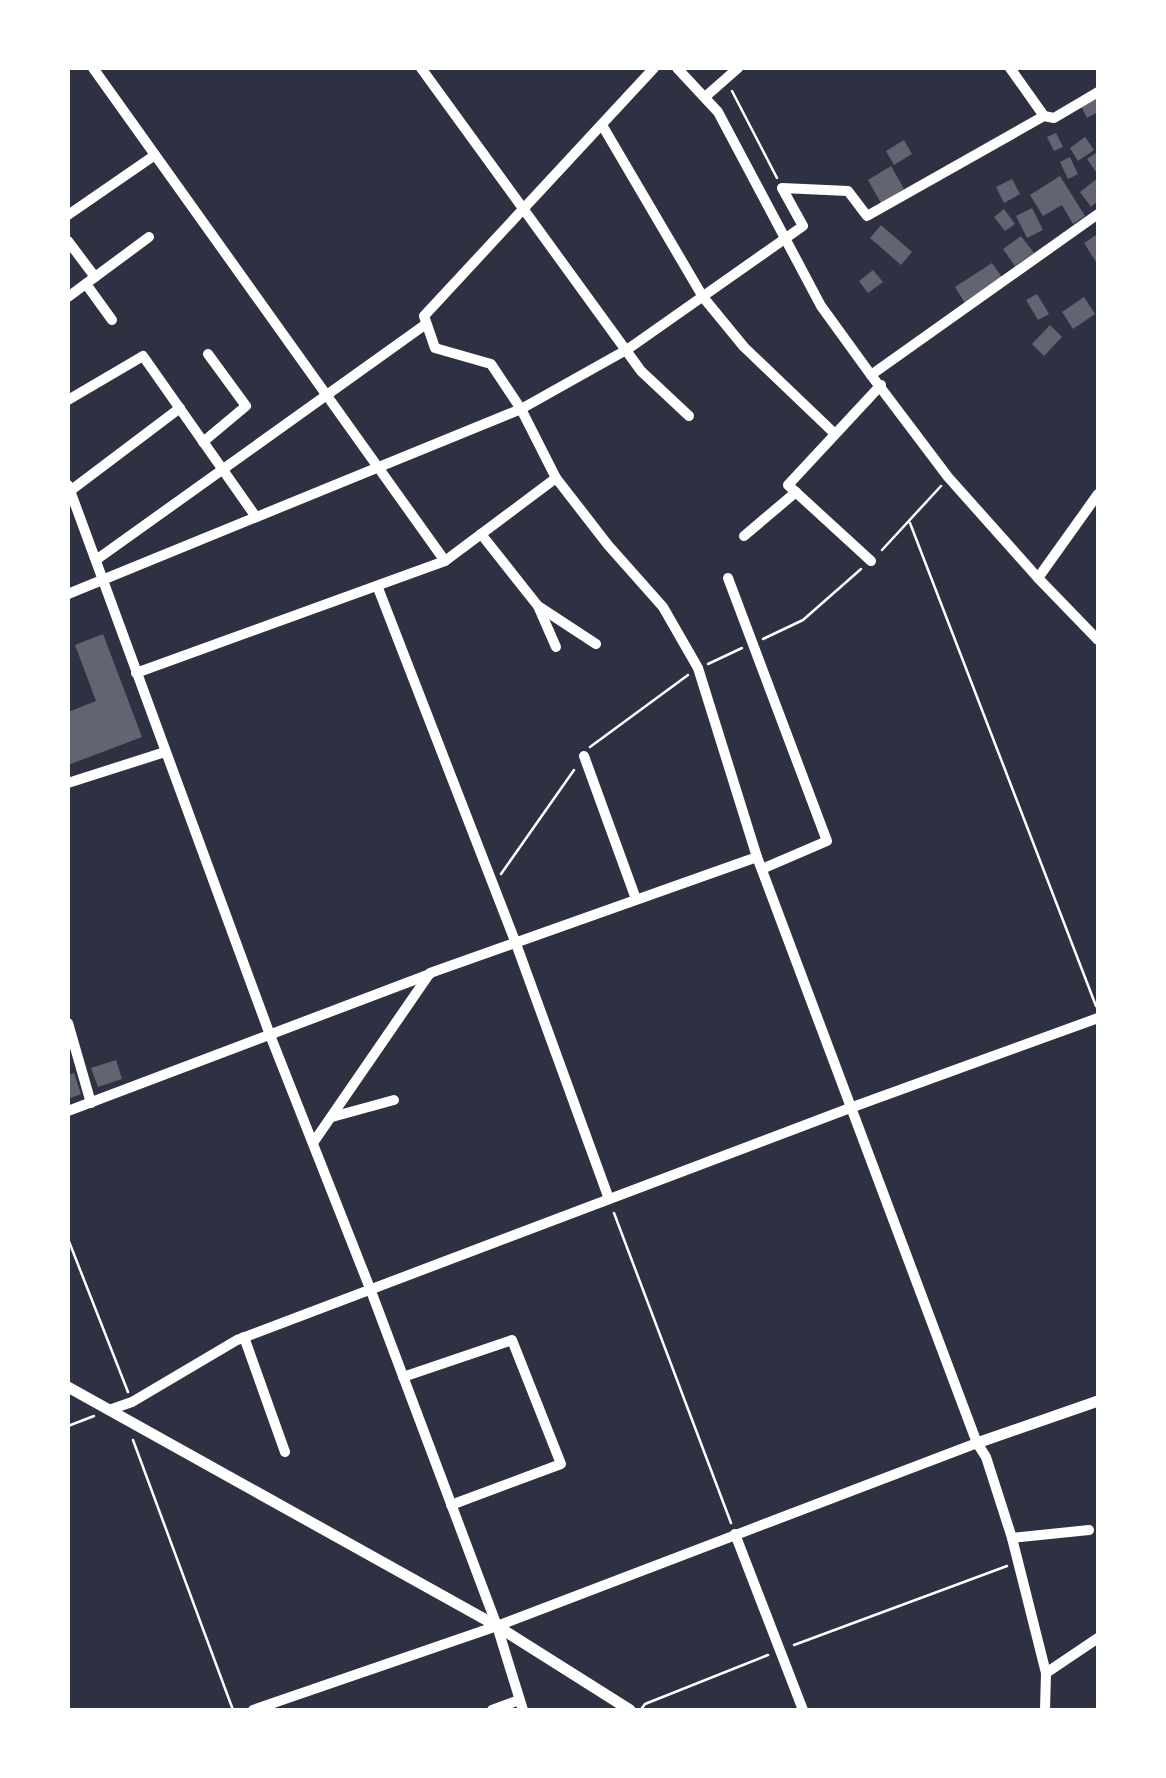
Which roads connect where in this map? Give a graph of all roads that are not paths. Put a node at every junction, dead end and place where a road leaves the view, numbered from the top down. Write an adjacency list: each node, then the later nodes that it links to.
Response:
1 (93, 68): 11 (street)
2 (421, 68): 12 (street)
3 (654, 68): 10 (street)
4 (677, 68): 8 (street)
5 (738, 68): 8 (street)
6 (1010, 68): 9 (street)
7 (1098, 92): 9 (street)
8 (705, 97): 16 (street)
9 (1044, 116): 16 (street)
10 (602, 124): 12 (street); 19 (street)
11 (155, 155): 13 (street); 27 (street)
12 (522, 212): 22 (street); 23 (street)
13 (68, 214)
14 (1098, 214): 25 (street)
15 (149, 237): 18 (street)
16 (786, 240): 19 (street); 25 (street)
17 (68, 242): 18 (street)
18 (90, 280): 20 (street); 21 (street)
19 (704, 296): 23 (street); 32 (street)
20 (68, 297)
21 (112, 320)
22 (426, 324): 27 (street); 30 (street)
23 (628, 349): 30 (street); 31 (street)
24 (208, 354): 33 (street)
25 (871, 375): 26 (street)
26 (881, 386): 32 (street); 47 (street)
27 (324, 394): 34 (street); 35 (street)
28 (68, 400): 29 (street)
29 (180, 408): 33 (street); 37 (street)
30 (521, 408): 34 (street); 36 (street)
31 (689, 416)
32 (834, 433): 38 (street)
33 (203, 442): 35 (street)
34 (376, 468): 40 (street); 45 (street)
35 (223, 470): 40 (street); 43 (street)
36 (556, 478): 41 (street); 59 (street)
37 (69, 488): 43 (street)
38 (796, 492): 42 (street); 44 (street)
39 (1098, 494): 47 (street)
40 (256, 518): 48 (street)
41 (481, 534): 45 (street); 51 (street)
42 (744, 536)
43 (96, 560): 48 (street)
44 (871, 560)
45 (445, 561): 49 (street)
46 (728, 578): 60 (street)
47 (1038, 578): 52 (street)
48 (103, 580): 50 (street); 55 (street)
49 (378, 588): 55 (street); 62 (street)
50 (68, 594)
51 (538, 606): 53 (street); 54 (street)
52 (1098, 640)
53 (596, 644)
54 (556, 647)
55 (136, 673): 56 (street)
56 (165, 752): 58 (street); 66 (street)
57 (584, 756): 61 (street)
58 (68, 783)
59 (757, 856): 60 (street); 61 (street)
60 (762, 869): 69 (street)
61 (636, 899): 62 (street)
62 (515, 941): 63 (street); 73 (street)
63 (430, 973): 66 (street); 71 (street)
64 (1098, 1015): 69 (street)
65 (68, 1023): 68 (street)
66 (270, 1035): 68 (street); 72 (street)
67 (394, 1100): 71 (street)
68 (90, 1102): 70 (street)
69 (850, 1108): 73 (street); 80 (street)
70 (68, 1111)
71 (332, 1117): 72 (street)
72 (313, 1144): 74 (street)
73 (609, 1200): 74 (street)
74 (371, 1290): 75 (street); 76 (street)
75 (244, 1337): 79 (street); 81 (street)
76 (404, 1377): 82 (street); 82 (street)
77 (68, 1386): 79 (street)
78 (1098, 1401): 80 (street)
79 (109, 1410): 86 (street)
80 (978, 1443): 84 (street); 85 (street)
81 (286, 1452)
82 (451, 1504): 86 (street)
83 (1089, 1530): 85 (street)
84 (735, 1534): 86 (street); 93 (street)
85 (1012, 1538): 88 (street)
86 (496, 1626): 89 (street); 90 (street); 92 (street)
87 (1098, 1638): 88 (street)
88 (1046, 1673): 94 (street)
89 (521, 1705): 91 (street)
90 (253, 1710)
91 (492, 1710)
92 (630, 1710)
93 (803, 1710)
94 (1045, 1710)

